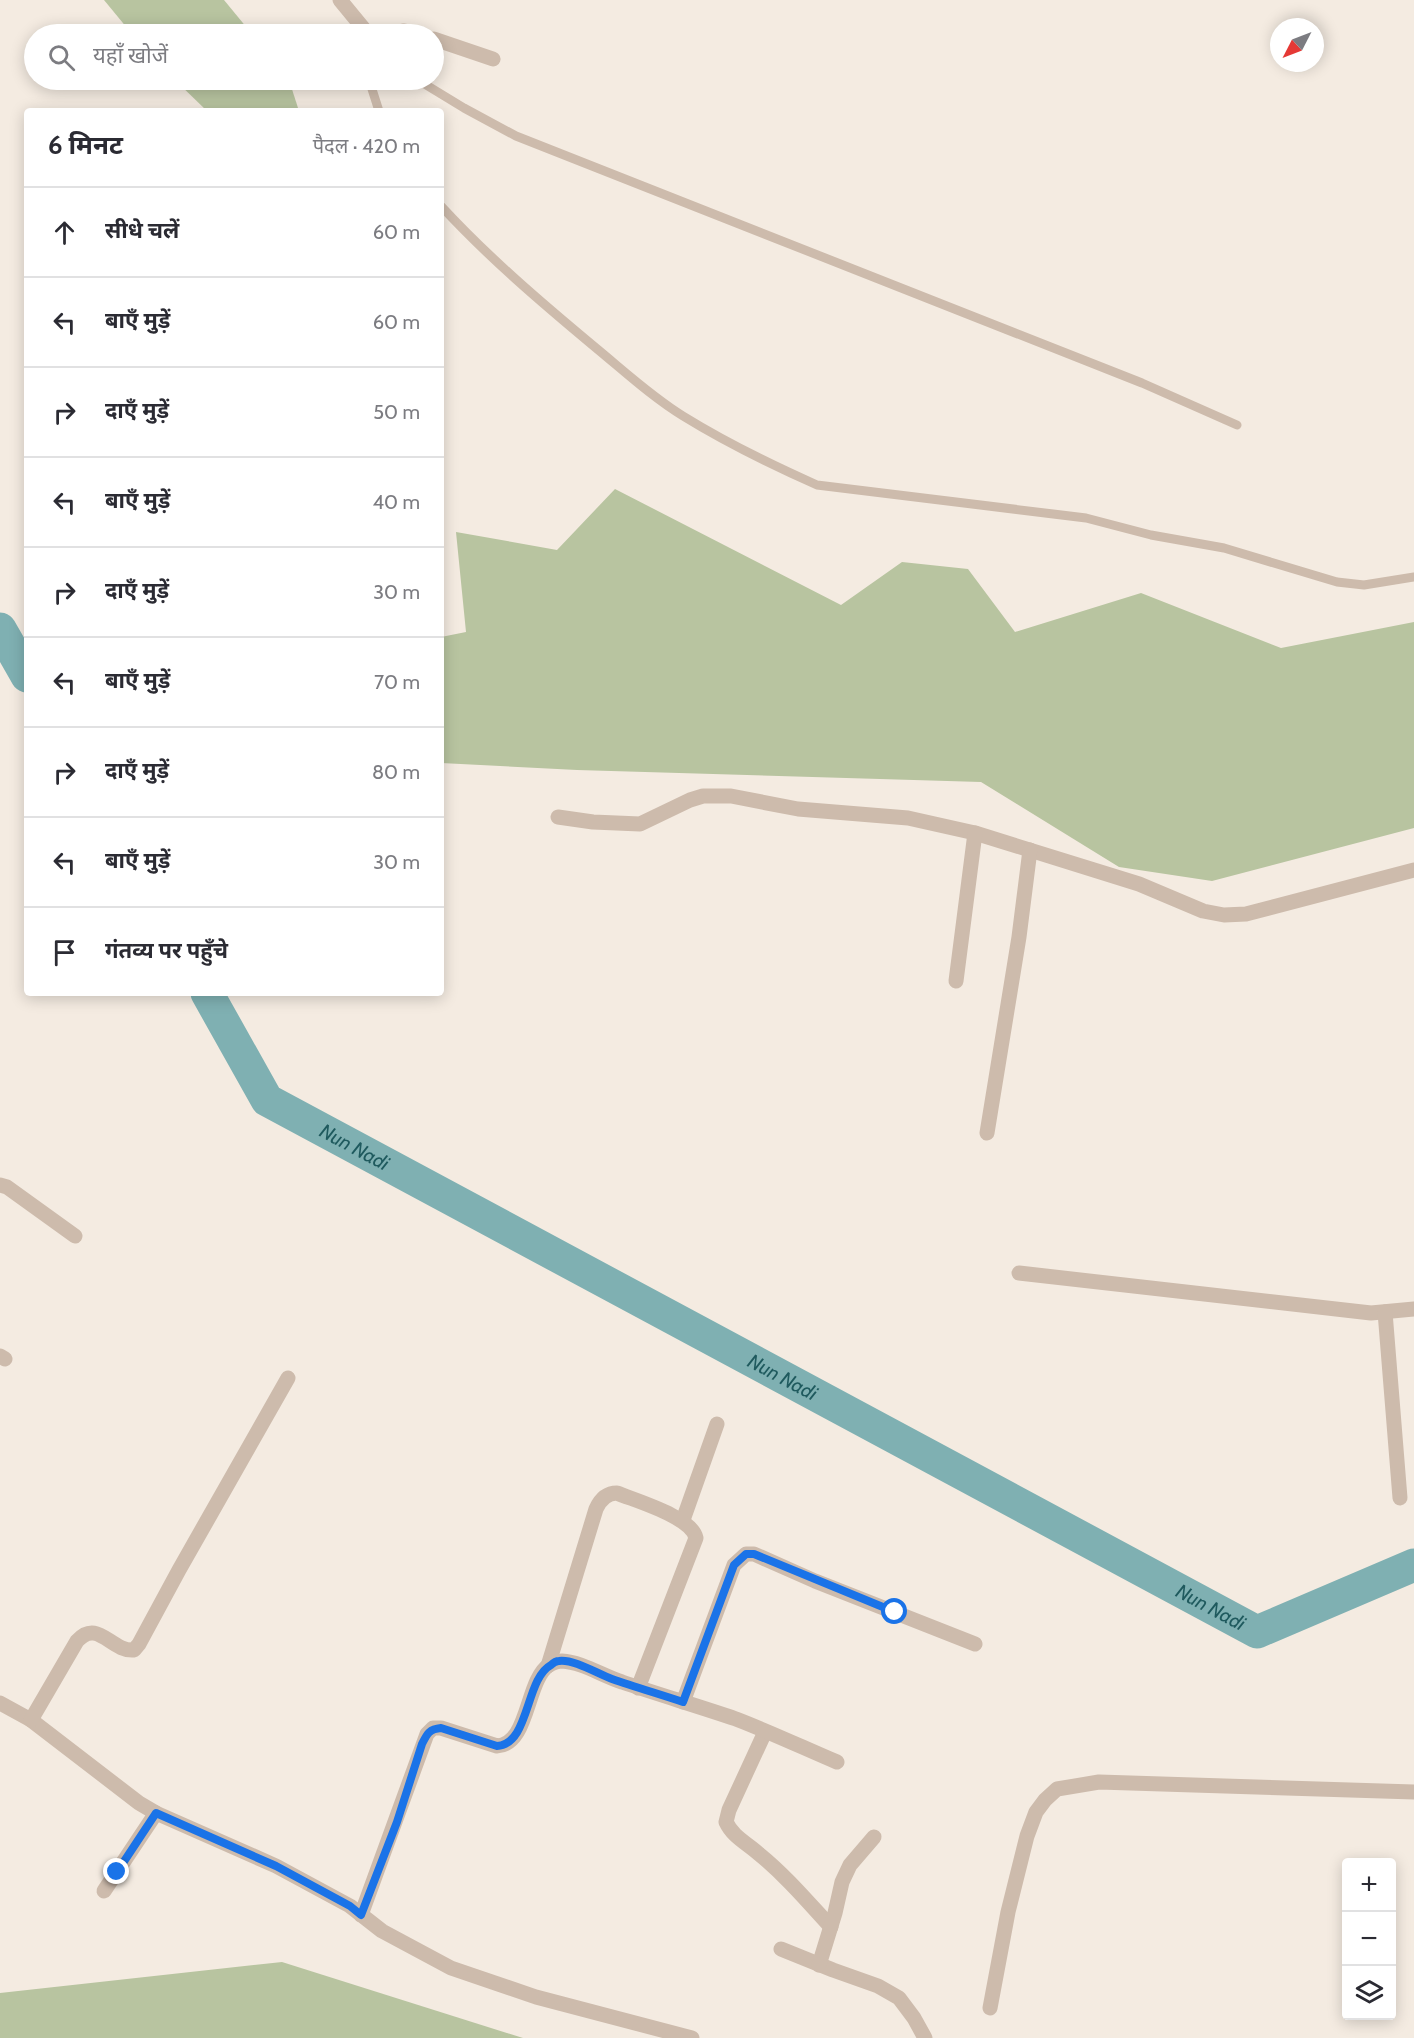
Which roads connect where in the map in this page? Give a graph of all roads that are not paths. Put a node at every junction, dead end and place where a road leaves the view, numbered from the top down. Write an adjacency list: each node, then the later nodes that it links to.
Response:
1 (340, 0): 2 (street)
2 (360, 24)
3 (444, 42): 4 (street)
4 (493, 59)
5 (372, 90): 7 (lane)
6 (434, 90): 9 (lane)
7 (378, 108)
8 (444, 209): 10 (lane)
9 (1237, 425)
10 (1414, 577)
11 (558, 818): 12 (street)
12 (975, 833): 13 (street); 15 (street)
13 (1030, 850): 14 (street); 16 (street)
14 (1414, 870)
15 (956, 981)
16 (987, 1133)
17 (0, 1185): 18 (street)
18 (75, 1236)
19 (1019, 1273): 21 (street)
20 (1414, 1309): 21 (street)
21 (1385, 1312): 24 (street)
22 (288, 1378): 31 (street)
23 (717, 1424): 25 (street)
24 (1400, 1498)
25 (683, 1520): 27 (street); 28 (street)
26 (975, 1644): 29 (street)
27 (548, 1666): 28 (street); 38 (street)
28 (638, 1688): 29 (street)
29 (683, 1702): 32 (street)
30 (0, 1703): 31 (street)
31 (31, 1720): 35 (street)
32 (765, 1732): 33 (street); 39 (street)
33 (837, 1762)
34 (1414, 1792): 42 (street)
35 (156, 1813): 37 (street); 38 (street)
36 (873, 1838): 39 (street)
37 (104, 1892)
38 (361, 1915): 43 (street)
39 (831, 1927): 41 (street)
40 (782, 1949): 41 (street)
41 (819, 1965): 44 (street)
42 (990, 2008)
43 (692, 2038)
44 (925, 2038)

